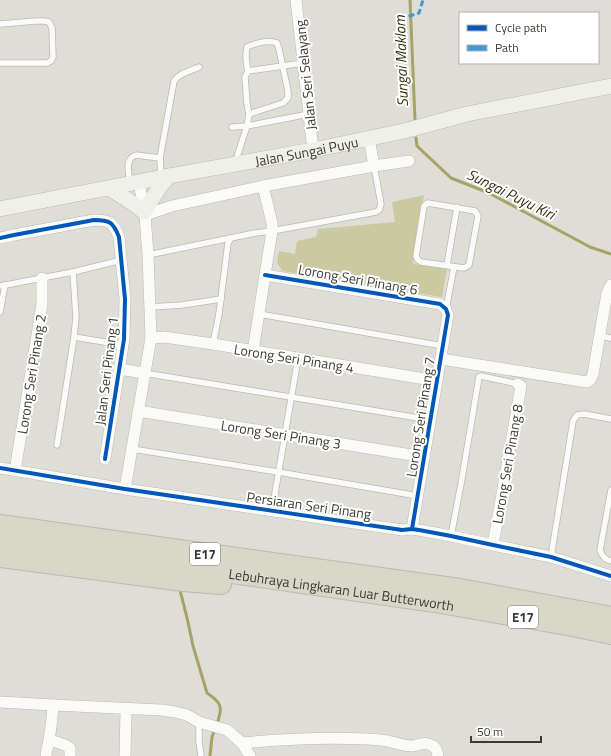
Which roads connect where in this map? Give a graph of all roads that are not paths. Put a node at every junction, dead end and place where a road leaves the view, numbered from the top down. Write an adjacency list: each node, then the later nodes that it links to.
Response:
1 (296, 0): 4 (street, Jalan Seri Selayang)
2 (0, 24): 3 (lane)
3 (0, 63)
4 (303, 63): 5 (lane); 10 (street, Jalan Seri Selayang)
5 (283, 66): 7 (lane); 7 (lane); 9 (lane)
6 (199, 67): 15 (lane)
7 (248, 71): 9 (lane)
8 (611, 86): 13 (main road, Jalan Sungai Puyu)
9 (250, 114): 11 (lane)
10 (309, 114): 11 (lane); 14 (street, Jalan Seri Selayang)
11 (247, 126): 12 (lane); 17 (lane)
12 (232, 127)
13 (369, 138): 14 (main road, Jalan Sungai Puyu); 18 (street)
14 (313, 150): 17 (main road, Jalan Sungai Puyu)
15 (160, 158): 19 (lane); 20 (lane)
16 (408, 161): 18 (street)
17 (234, 165): 19 (main road, Jalan Sungai Puyu)
18 (374, 166): 21 (street); 26 (lane)
19 (165, 177): 20 (main road, Jalan Sungai Puyu); 25 (main road)
20 (134, 183): 22 (main road, Jalan Sungai Puyu); 25 (street)
21 (263, 186): 25 (street); 26 (street)
22 (109, 188): 24 (main road, Jalan Sungai Puyu); 25 (main road)
23 (457, 207): 31 (lane); 31 (lane); 32 (lane)
24 (0, 210)
25 (144, 214): 29 (street)
26 (272, 231): 28 (lane); 34 (street)
27 (0, 238): 30 (street, Jalan Seri Pinang 1)
28 (231, 238): 29 (lane); 38 (lane)
29 (148, 255): 39 (street)
30 (122, 260): 33 (lane); 48 (street, Jalan Seri Pinang 1)
31 (447, 266): 32 (lane)
32 (454, 267): 40 (lane)
33 (73, 272): 35 (lane); 44 (lane)
34 (265, 275): 40 (street, Lorong Seri Pinang 6); 42 (street)
35 (42, 278): 36 (lane); 67 (street, Lorong Seri Pinang 2)
36 (2, 285): 41 (lane)
37 (611, 285): 43 (street)
38 (221, 298): 39 (lane); 47 (lane)
39 (150, 307): 45 (street)
40 (446, 309): 49 (street, Lorong Seri Pinang 7)
41 (0, 312)
42 (259, 314): 49 (lane); 50 (street)
43 (599, 336): 46 (lane); 52 (street)
44 (74, 337): 48 (lane); 62 (lane)
45 (151, 338): 47 (street, Lorong Seri Pinang 4); 54 (street)
46 (611, 338)
47 (213, 344): 50 (street, Lorong Seri Pinang 4)
48 (123, 345): 53 (street, Jalan Seri Pinang 1)
49 (443, 346): 52 (street, Lorong Seri Pinang 7)
50 (253, 351): 51 (street, Lorong Seri Pinang 4)
51 (298, 358): 55 (street, Lorong Seri Pinang 4); 57 (lane)
52 (441, 359): 55 (street, Lorong Seri Pinang 7)
53 (119, 369): 54 (street); 65 (street, Jalan Seri Pinang 1)
54 (144, 374): 57 (lane); 58 (street)
55 (437, 381): 60 (street, Lorong Seri Pinang 7)
56 (518, 384): 77 (lane); 79 (street, Lorong Seri Pinang 8)
57 (292, 397): 60 (lane); 61 (lane)
58 (138, 411): 61 (street, Lorong Seri Pinang 3); 63 (street)
59 (611, 419): 81 (lane)
60 (431, 420): 64 (street, Lorong Seri Pinang 7)
61 (285, 435): 64 (street, Lorong Seri Pinang 3); 68 (lane)
62 (57, 445)
63 (132, 449): 68 (lane); 69 (street)
64 (424, 457): 71 (street, Lorong Seri Pinang 7)
65 (105, 459)
66 (0, 468): 67 (street, Persiaran Seri Pinang)
67 (15, 470): 69 (street, Persiaran Seri Pinang)
68 (278, 472): 71 (lane); 72 (lane)
69 (125, 489): 72 (street, Persiaran Seri Pinang)
70 (611, 490): 82 (lane)
71 (418, 496): 75 (street, Lorong Seri Pinang 7)
72 (272, 511): 75 (street, Persiaran Seri Pinang)
73 (0, 513): 84 (highway)
74 (0, 525): 76 (highway, Lebuhraya Lingkaran Luar Butterworth / E17)
75 (412, 529): 77 (street, Persiaran Seri Pinang)
76 (25, 536): 78 (highway, Lebuhraya Lingkaran Luar Butterworth / E17); 84 (highway, Lebuhraya Lingkaran Luar Butterworth / E17)
77 (452, 536): 79 (street, Persiaran Seri Pinang)
78 (0, 540)
79 (493, 545): 81 (street, Persiaran Seri Pinang)
80 (0, 557): 84 (highway)
81 (551, 557): 83 (street, Persiaran Seri Pinang)
82 (611, 561)
83 (611, 576)
84 (385, 587): 85 (highway, Lebuhraya Lingkaran Luar Butterworth / E17); 86 (highway, Lebuhraya Lingkaran Luar Butterworth / E17)
85 (611, 617)
86 (611, 634)
87 (0, 702): 88 (street)
88 (53, 705): 89 (street); 91 (street)
89 (126, 709): 90 (street); 95 (street)
90 (201, 722): 92 (street); 96 (lane)
91 (50, 740): 93 (street); 94 (street)
92 (242, 743): 97 (street); 98 (street)
93 (46, 754)
94 (70, 756)
95 (125, 756)
96 (201, 756)
97 (250, 756)
98 (438, 756)

